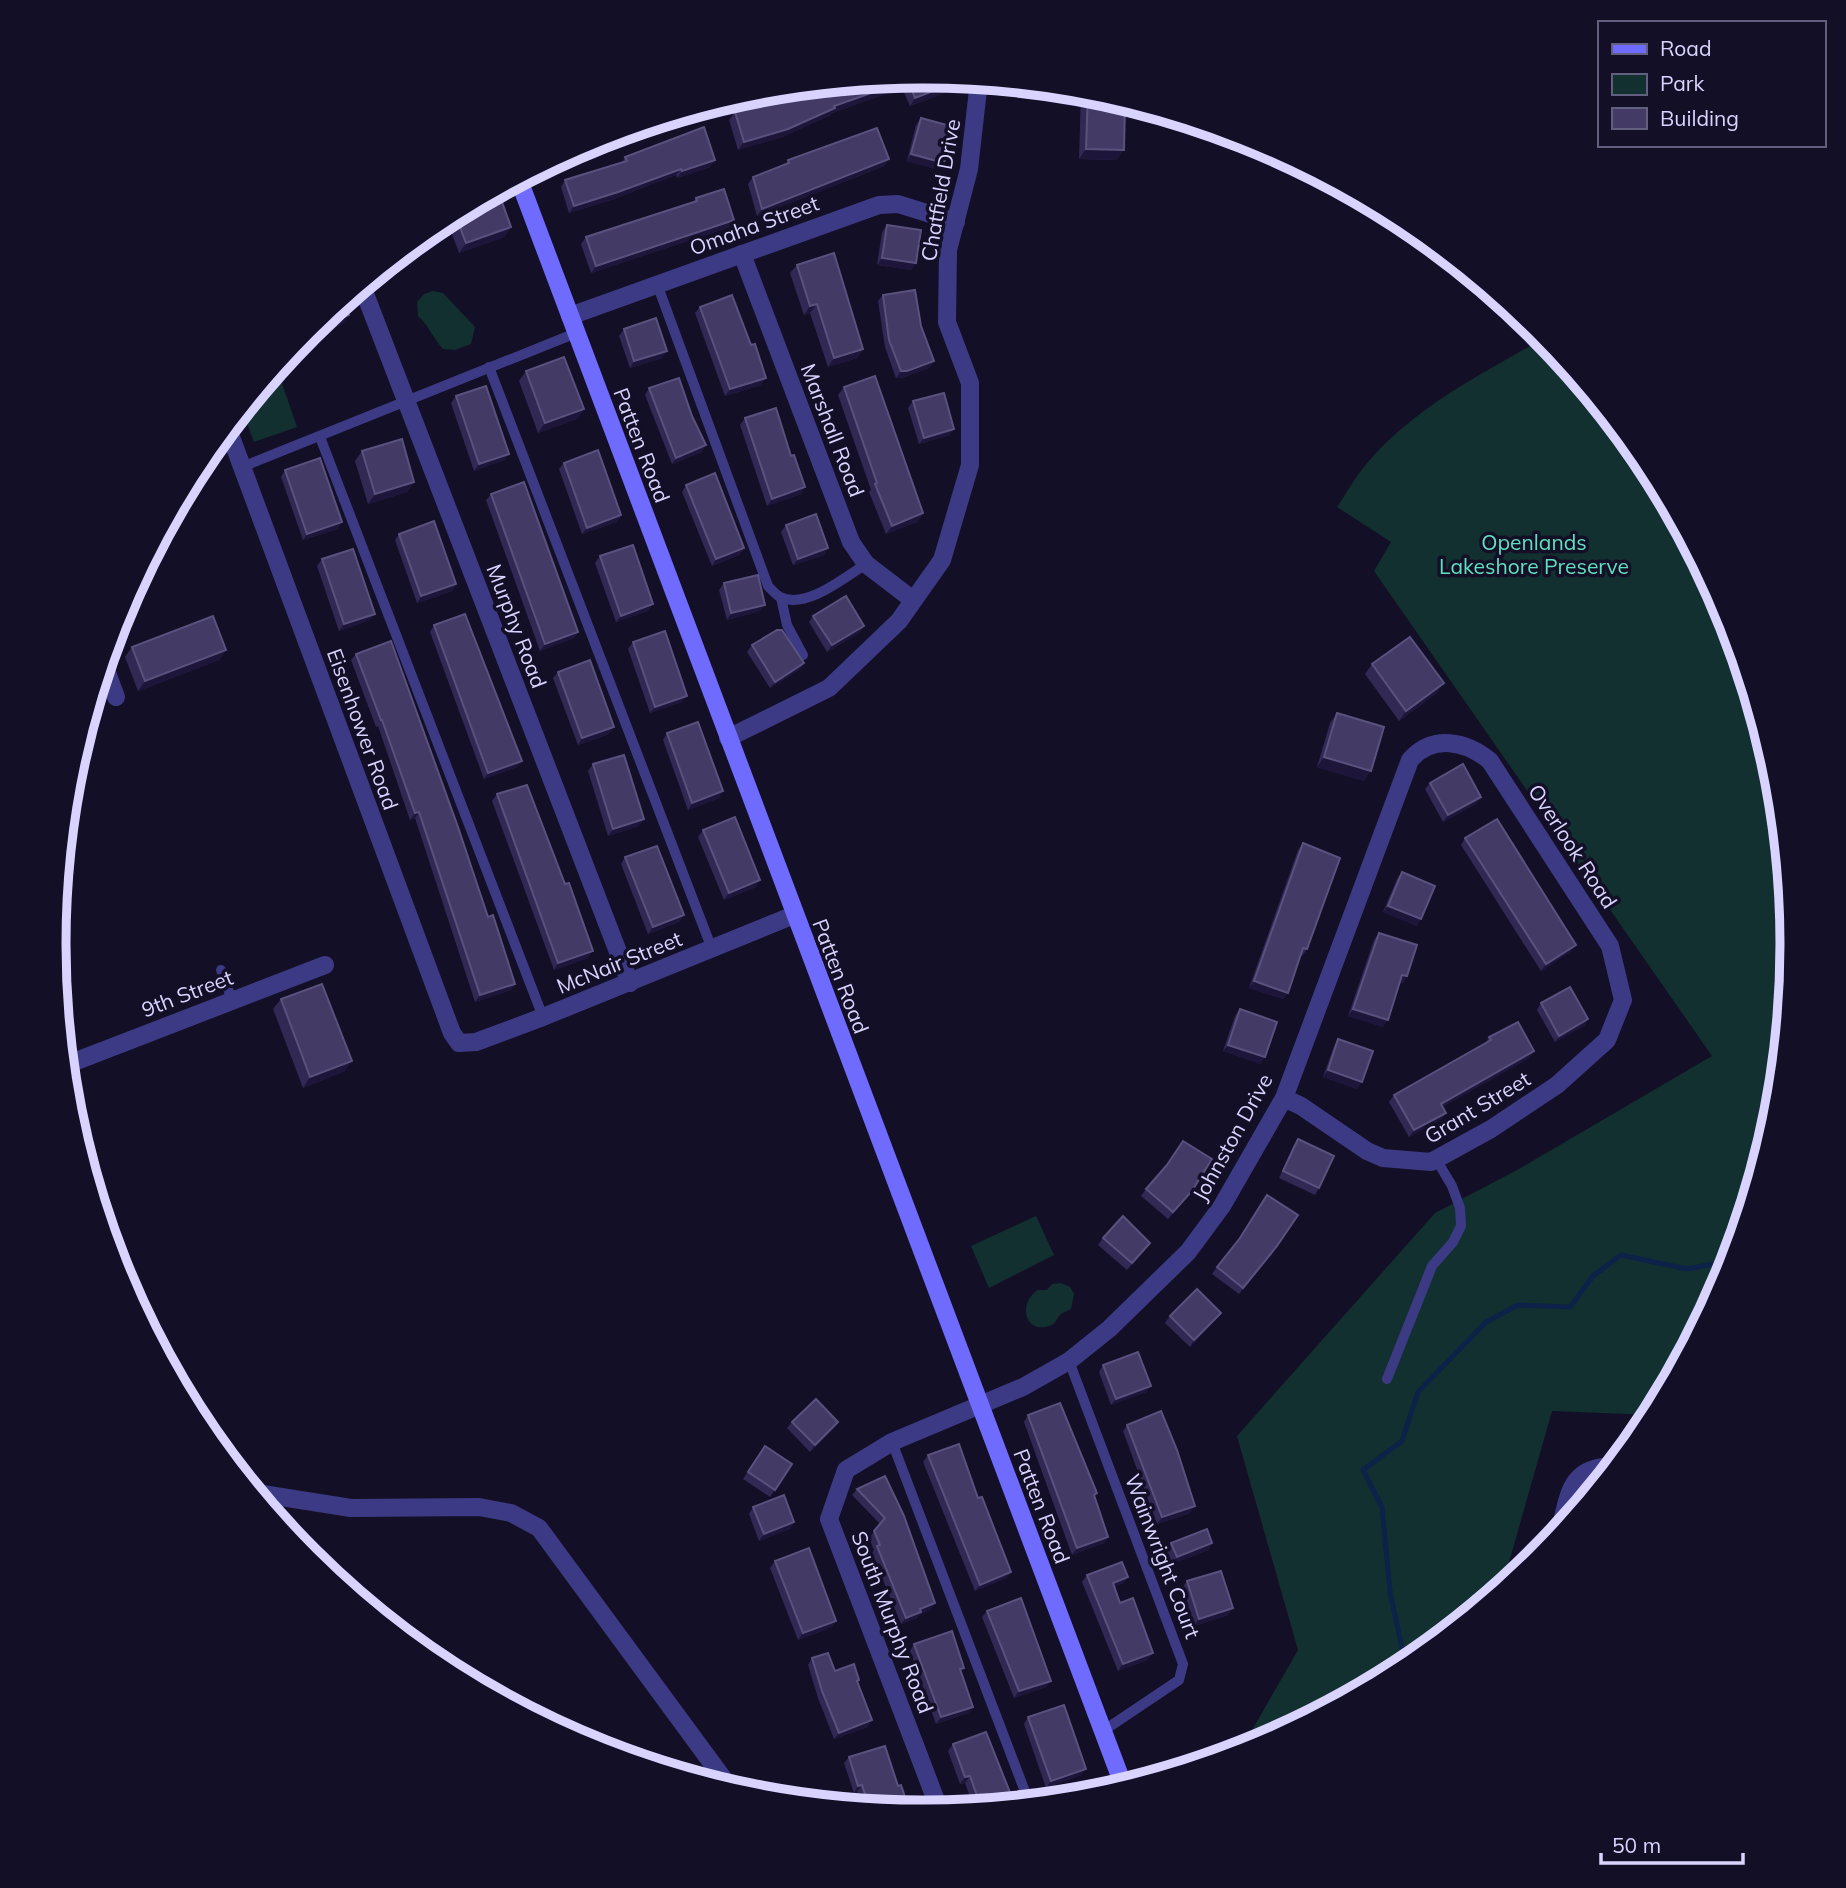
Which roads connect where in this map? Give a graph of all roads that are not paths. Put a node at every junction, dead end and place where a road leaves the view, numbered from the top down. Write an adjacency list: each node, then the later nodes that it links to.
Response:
1 (978, 89): 3 (street, Chatfield Drive)
2 (522, 188): 7 (street, Patten Road)
3 (956, 222): 4 (street, Omaha Street); 15 (street, Chatfield Drive)
4 (742, 254): 5 (street, Omaha Street); 13 (street, Marshall Road)
5 (657, 284): 7 (street, Omaha Street); 14 (lane)
6 (365, 294): 9 (street, Murphy Road)
7 (573, 325): 8 (lane); 19 (street, Patten Road)
8 (489, 367): 9 (lane); 22 (lane)
9 (405, 400): 10 (lane); 25 (street, Murphy Road)
10 (320, 437): 12 (lane); 28 (lane)
11 (232, 439): 12 (street, Eisenhower Road)
12 (242, 467): 29 (street, Eisenhower Road)
13 (866, 564): 14 (lane); 15 (street, Marshall Road)
14 (781, 597): 16 (lane)
15 (913, 600): 19 (street, Chatfield Drive)
16 (803, 655)
17 (109, 679): 18 (street)
18 (116, 697)
19 (728, 738): 21 (street, Patten Road)
20 (1452, 743): 27 (street, Overlook Road); 31 (street, Johnston Drive)
21 (794, 915): 22 (street, McNair Street); 35 (street, Patten Road)
22 (712, 949): 25 (street, McNair Street)
23 (325, 965): 26 (street, 9th Street)
24 (221, 970): 26 (lane)
25 (630, 983): 28 (street, McNair Street)
26 (232, 1000): 30 (street, 9th Street)
27 (1623, 1000): 32 (street, Grant Street)
28 (543, 1017): 29 (street, McNair Street)
29 (459, 1043)
30 (75, 1062)
31 (1284, 1098): 32 (street, Grant Street); 33 (street, Johnston Drive)
32 (1436, 1159): 34 (lane)
33 (1069, 1361): 35 (street, Johnston Drive); 40 (lane, Wainwright Court)
34 (1387, 1379)
35 (979, 1405): 36 (street, South Murphy Road); 40 (street, Patten Road)
36 (892, 1442): 43 (lane); 44 (street, South Murphy Road)
37 (1601, 1468): 39 (street)
38 (267, 1495): 41 (street)
39 (1565, 1512)
40 (1103, 1731): 42 (street, Patten Road)
41 (721, 1776)
42 (1120, 1777)
43 (1026, 1794)
44 (936, 1800)

